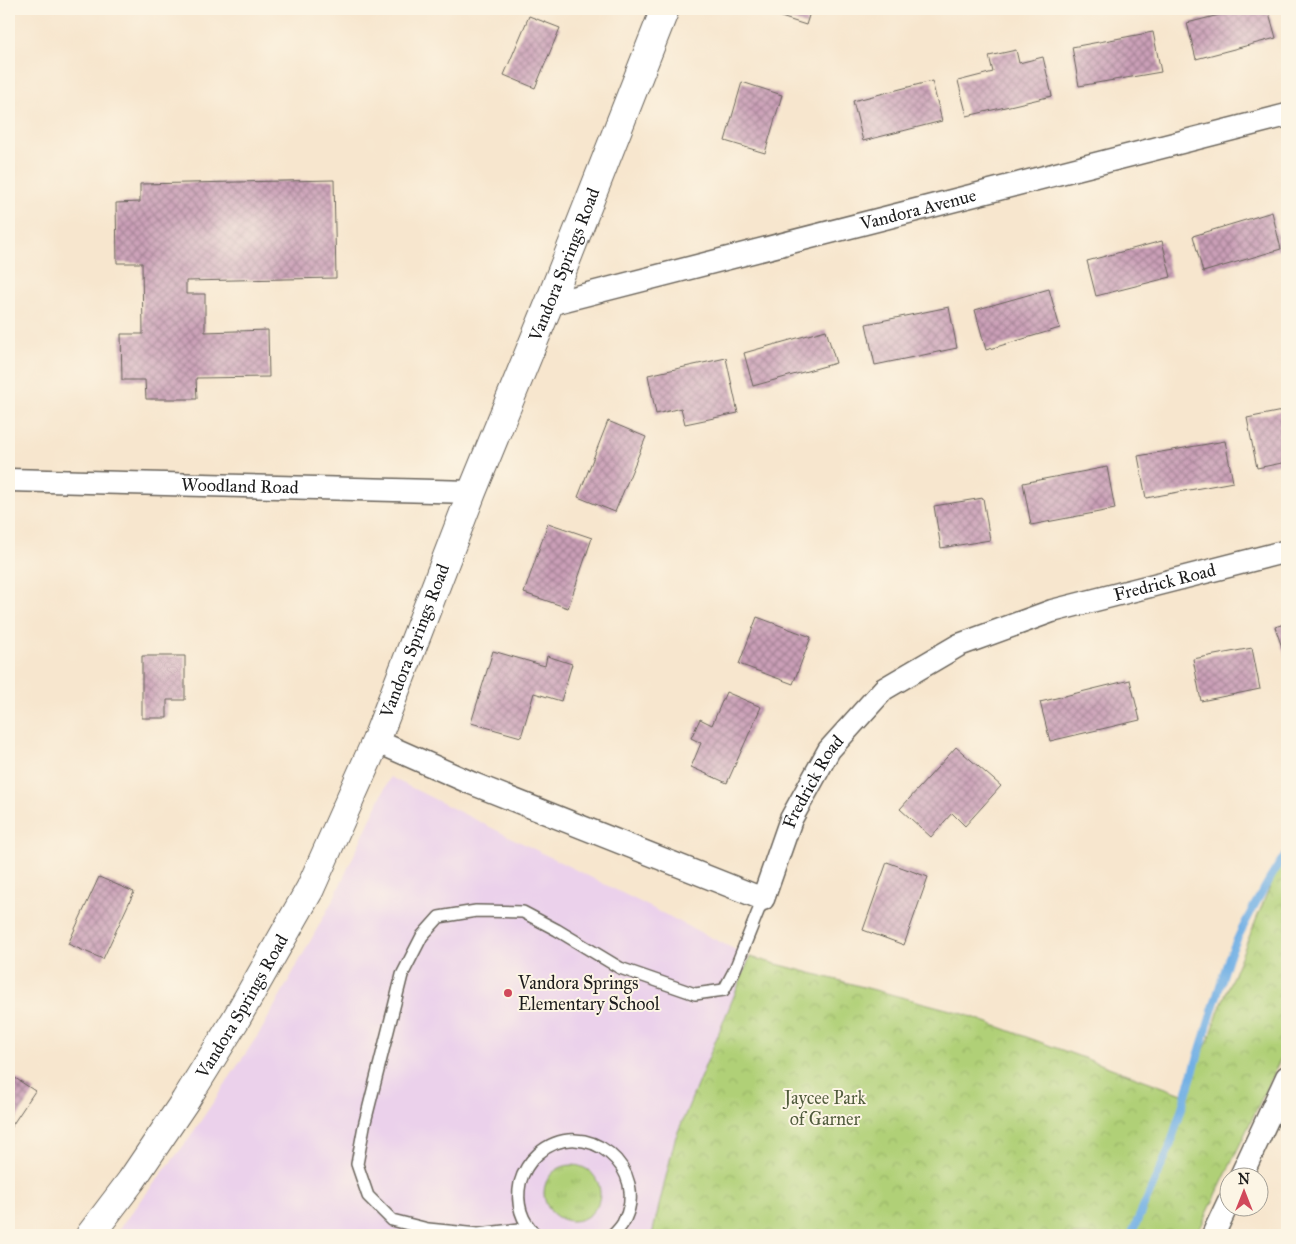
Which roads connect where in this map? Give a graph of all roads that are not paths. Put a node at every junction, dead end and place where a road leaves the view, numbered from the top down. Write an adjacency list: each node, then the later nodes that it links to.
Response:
1 (665, 9): 3 (street, Vandora Springs Road)
2 (1287, 115): 3 (street, Vandora Avenue)
3 (549, 304): 5 (street, Vandora Springs Road)
4 (9, 480): 5 (street, Woodland Road)
5 (472, 492): 7 (street, Vandora Springs Road)
6 (1287, 551): 8 (street, Fredrick Road)
7 (376, 741): 8 (street); 13 (street, Vandora Springs Road)
8 (763, 899): 12 (lane)
9 (1287, 1077): 10 (street)
10 (1246, 1166)
11 (1222, 1216): 15 (street)
12 (532, 1232): 14 (lane)
13 (90, 1235)
14 (613, 1235)
15 (1213, 1235)

